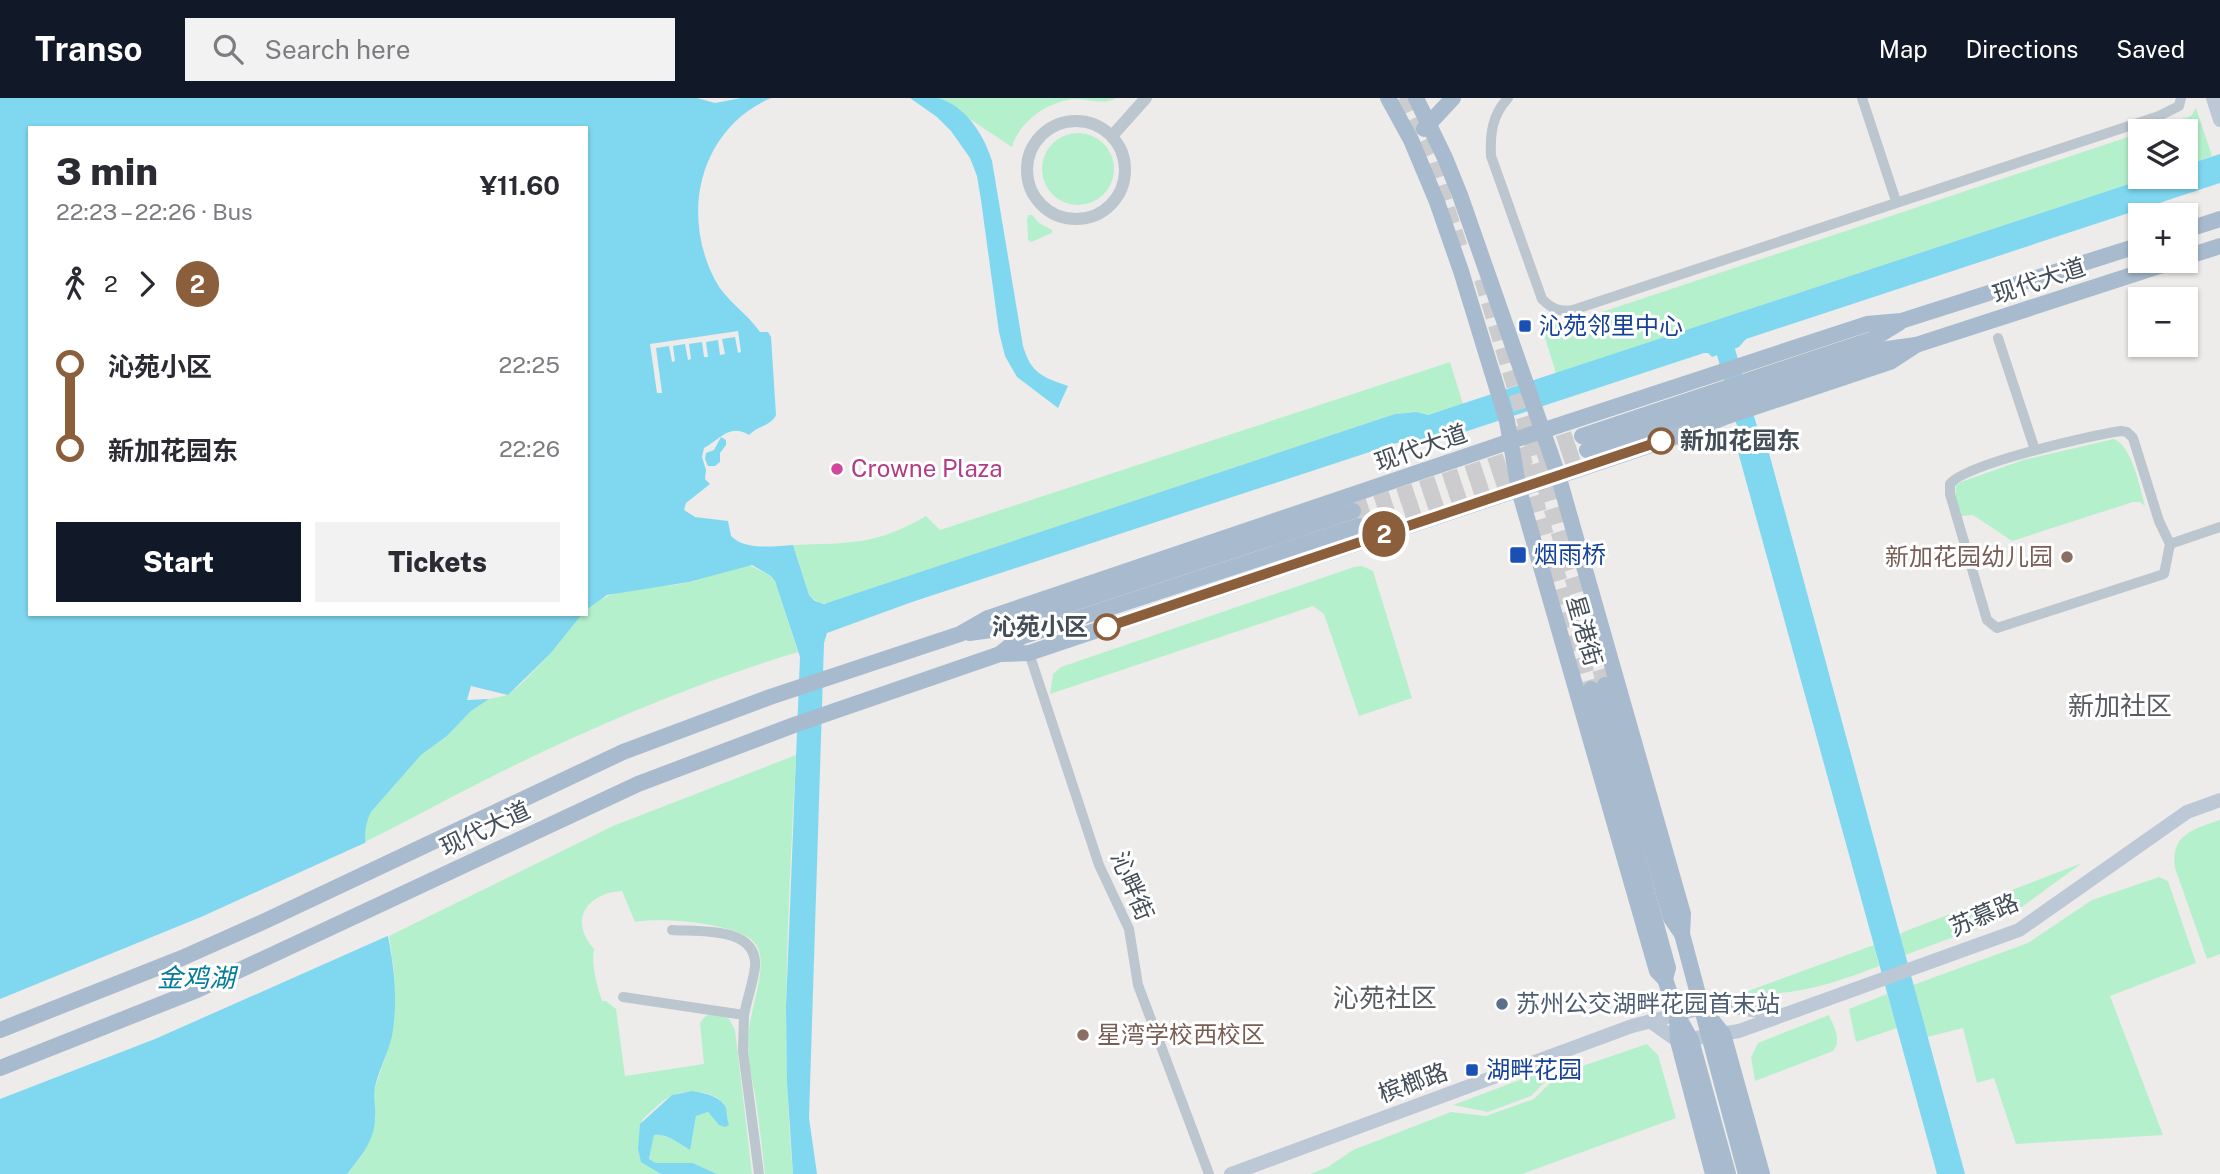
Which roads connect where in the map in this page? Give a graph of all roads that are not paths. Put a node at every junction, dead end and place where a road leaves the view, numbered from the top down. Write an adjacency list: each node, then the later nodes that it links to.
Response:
1 (1146, 98): 12 (street)
2 (1388, 98): 9 (main road, 星港街)
3 (1453, 98): 11 (main road)
4 (1508, 98): 14 (street)
5 (1862, 98): 14 (street)
6 (2181, 98): 14 (street)
7 (2213, 98): 10 (main road)
8 (1418, 99): 9 (main road); 11 (main road, 星港街)
9 (1402, 120): 13 (main road, 星港街)
10 (2220, 120)
11 (1429, 124): 13 (main road); 24 (main road, 星港街)
12 (1112, 136): 12 (street)
13 (1411, 140): 25 (main road, 星港街)
14 (1896, 201)
15 (2220, 219): 16 (main road)
16 (2198, 226)
17 (2220, 246): 19 (main road)
18 (2128, 249): 21 (main road, 现代大道)
19 (2198, 253)
20 (2138, 273): 23 (main road, 现代大道)
21 (1901, 321): 23 (main road, 现代大道); 24 (main road, 现代大道)
22 (1998, 338): 26 (street)
23 (1916, 345): 27 (main road, 现代大道)
24 (1544, 431): 25 (main road, 现代大道); 27 (main road, 星港街)
25 (1511, 441): 28 (main road, 星港街); 31 (main road, 现代大道)
26 (2035, 450): 30 (street); 30 (street)
27 (1558, 475): 28 (main road, 现代大道); 36 (main road, 星港街)
28 (1519, 489): 32 (main road, 现代大道); 37 (main road, 星港街)
29 (2220, 527): 30 (street)
30 (2170, 544)
31 (960, 634): 33 (main road, 现代大道); 44 (main road, 现代大道)
32 (1029, 653): 33 (main road, 现代大道); 49 (street, 沁畔街)
33 (1000, 654): 47 (main road, 现代大道)
34 (2220, 800): 42 (main road, 苏慕路)
35 (672, 930): 40 (street)
36 (1682, 934): 37 (main road, 星港街); 39 (main road, 星港街)
37 (1665, 979): 41 (main road, 星港街)
38 (623, 997): 40 (street)
39 (1702, 1008): 41 (main road, 苏慕路); 42 (main road, 苏慕路); 45 (main road)
40 (744, 1015): 48 (street)
41 (1677, 1015): 43 (main road, 苏慕路); 46 (main road, 星港街)
42 (1782, 1015): 45 (main road, 苏慕路)
43 (1650, 1021): 46 (main road); 50 (main road, 槟榔路)
44 (0, 1030)
45 (1716, 1035): 46 (main road, 苏慕路); 53 (main road); 54 (main road)
46 (1685, 1040): 51 (main road); 52 (main road)
47 (0, 1068)
48 (759, 1174)
49 (1209, 1174)
50 (1231, 1174)
51 (1713, 1174)
52 (1728, 1174)
53 (1746, 1174)
54 (1762, 1174)

